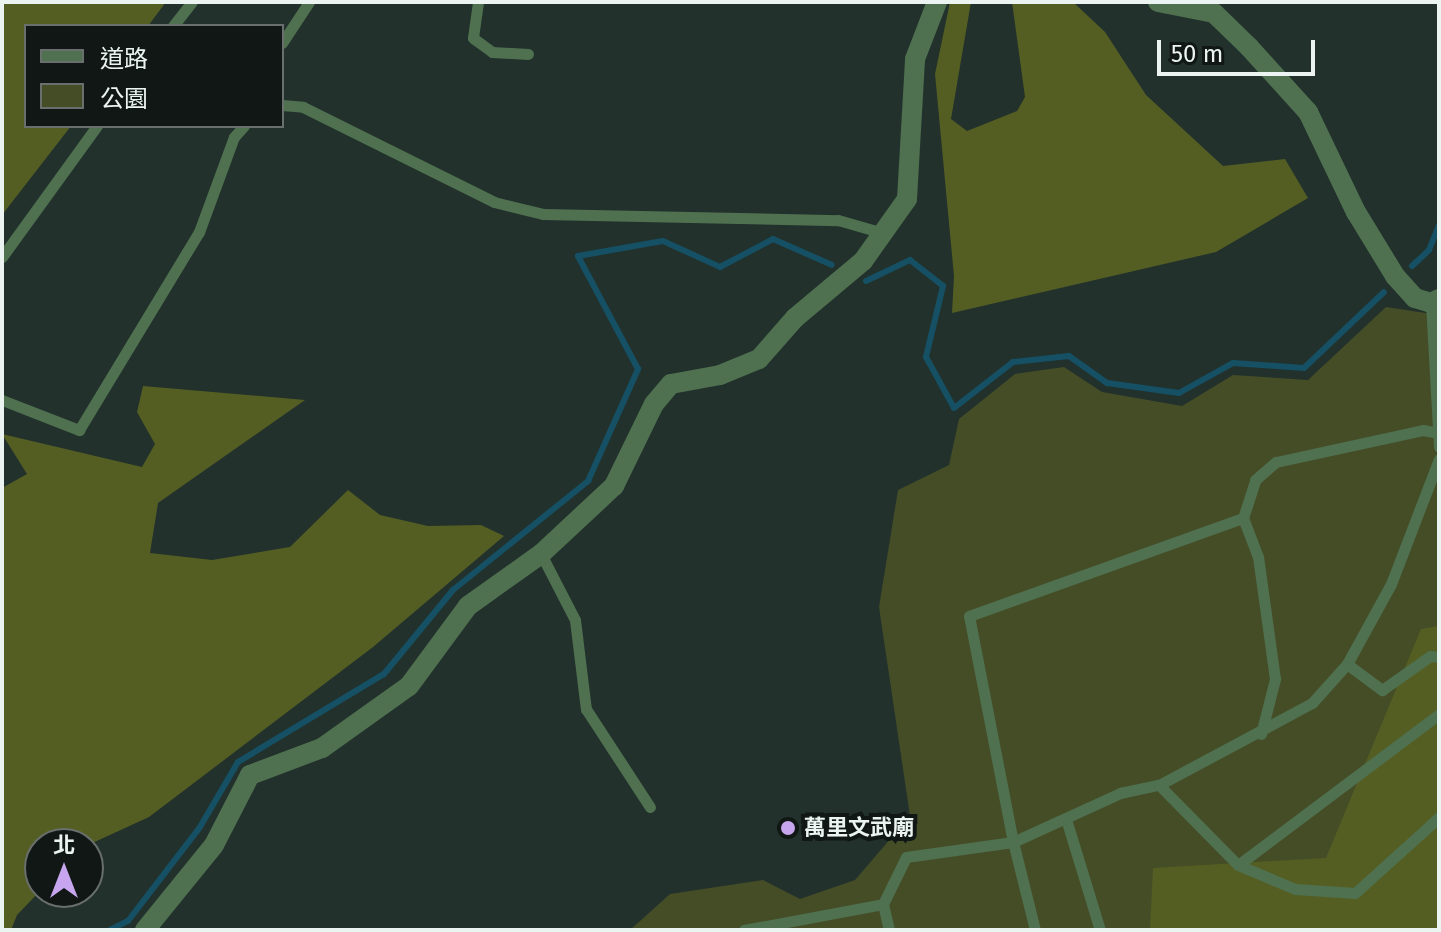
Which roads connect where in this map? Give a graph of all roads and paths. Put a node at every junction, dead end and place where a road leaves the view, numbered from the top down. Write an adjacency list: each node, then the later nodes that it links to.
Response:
1 (192, 2): 7 (lane)
2 (309, 2): 8 (lane)
3 (478, 2): 9 (lane)
4 (937, 2): 13 (street)
5 (1158, 2): 6 (street)
6 (1213, 7): 15 (street)
7 (175, 24)
8 (284, 40)
9 (528, 54)
10 (284, 105): 13 (lane)
11 (96, 128): 14 (lane)
12 (242, 128): 16 (lane)
13 (883, 233): 21 (street)
14 (2, 257)
15 (1435, 301): 17 (lane)
16 (2, 400)
17 (1438, 432): 18 (lane); 20 (lane)
18 (1439, 447)
19 (1439, 459): 23 (lane)
20 (1243, 518): 25 (lane); 30 (lane)
21 (541, 554): 27 (lane); 33 (street)
22 (1439, 657): 23 (lane)
23 (1347, 664): 25 (lane)
24 (1439, 714): 31 (lane)
25 (1260, 734): 26 (lane)
26 (1159, 785): 29 (lane); 31 (lane)
27 (650, 807)
28 (1439, 817): 31 (lane)
29 (1066, 819): 30 (lane); 37 (lane)
30 (1013, 842): 32 (lane); 36 (lane)
31 (1238, 865)
32 (883, 904): 34 (lane); 35 (lane)
33 (145, 930)
34 (744, 930)
35 (889, 930)
36 (1035, 930)
37 (1100, 930)

